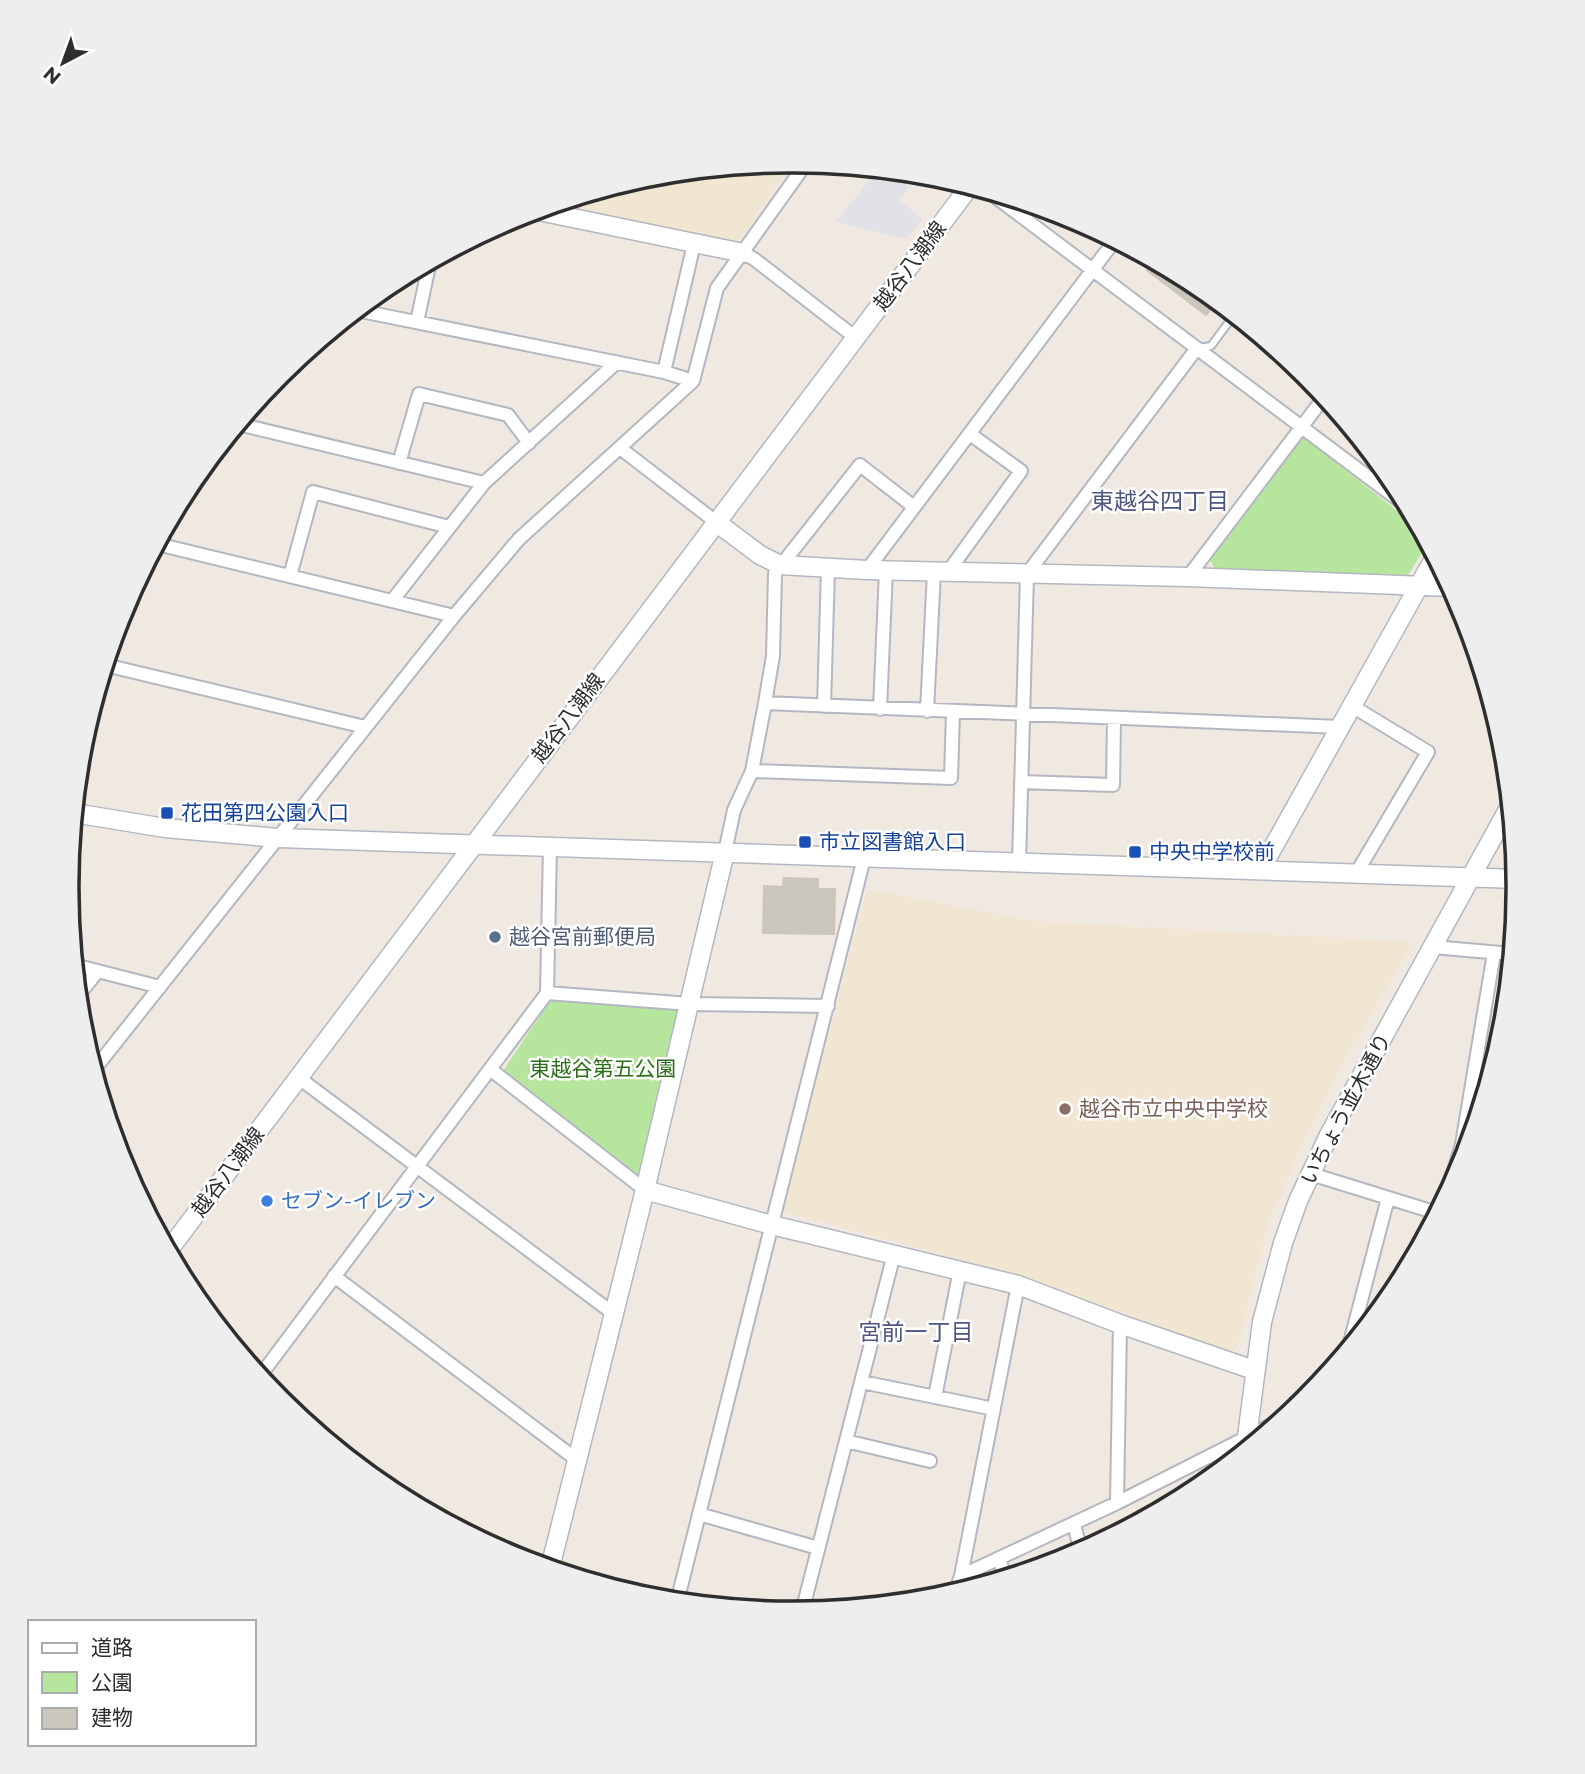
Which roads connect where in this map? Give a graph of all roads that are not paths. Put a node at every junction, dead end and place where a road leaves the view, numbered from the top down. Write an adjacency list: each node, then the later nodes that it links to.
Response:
1 (799, 173): 7 (street)
2 (963, 195): 13 (street, 越谷八潮線)
3 (1010, 208): 8 (street)
4 (554, 214): 5 (street)
5 (694, 244): 7 (street); 16 (street)
6 (1109, 248): 8 (street)
7 (743, 253): 13 (street); 17 (street)
8 (1093, 269): 14 (street); 21 (street)
9 (427, 275): 11 (street)
10 (370, 313): 11 (street)
11 (417, 322): 15 (street)
12 (1229, 322): 14 (lane)
13 (856, 338): 28 (street, 越谷八潮線)
14 (1197, 348): 19 (street); 37 (street)
15 (615, 363): 16 (street); 22 (street)
16 (664, 372): 17 (street)
17 (693, 381): 23 (street)
18 (1318, 405): 19 (street)
19 (1303, 425): 25 (street); 39 (street)
20 (247, 426): 24 (street)
21 (970, 434): 27 (street); 36 (street)
22 (529, 443): 24 (street); 26 (street)
23 (620, 448): 28 (street); 43 (street)
24 (399, 463): 26 (street)
25 (1375, 475)
26 (484, 483): 29 (street)
27 (914, 507): 31 (street); 34 (street)
28 (716, 522): 31 (street); 60 (street, 越谷八潮線)
29 (449, 527): 38 (street); 42 (street)
30 (165, 546): 38 (street)
31 (780, 565): 33 (street); 45 (street)
32 (1430, 566): 40 (street)
33 (828, 568): 34 (street); 46 (street)
34 (867, 570): 35 (street)
35 (886, 570): 36 (street); 48 (street)
36 (941, 572): 37 (street); 49 (street)
37 (1027, 574): 39 (street); 51 (street)
38 (290, 576): 42 (street)
39 (1188, 577): 40 (street)
40 (1419, 585): 41 (street); 47 (street)
41 (1440, 586)
42 (392, 601): 43 (street)
43 (454, 616): 53 (street)
44 (114, 667): 53 (street)
45 (765, 704): 46 (street); 55 (street)
46 (824, 706): 48 (street)
47 (1352, 706): 54 (street); 66 (street)
48 (880, 709): 49 (street)
49 (927, 711): 50 (street)
50 (953, 712): 51 (street); 55 (street)
51 (1023, 715): 52 (street); 56 (street)
52 (1114, 719): 54 (street); 56 (street)
53 (365, 727): 59 (street)
54 (1340, 727): 65 (street)
55 (752, 771): 62 (street)
56 (1021, 782): 64 (street)
57 (83, 814): 59 (street)
58 (1503, 820): 67 (street, いちょう並木通り)
59 (278, 838): 60 (street); 75 (street)
60 (475, 843): 61 (street); 81 (street, 越谷八潮線)
61 (550, 846): 62 (street); 76 (street)
62 (725, 852): 63 (street); 77 (street)
63 (864, 858): 64 (street); 78 (street)
64 (1019, 862): 65 (street)
65 (1261, 869): 66 (street)
66 (1357, 872): 67 (street)
67 (1472, 877): 68 (street); 69 (street, いちょう並木通り)
68 (1506, 878)
69 (1433, 947): 70 (street); 84 (street, いちょう並木通り)
70 (1494, 953): 71 (street); 82 (street)
71 (1503, 953)
72 (84, 967): 73 (street)
73 (98, 971): 74 (street); 75 (street)
74 (86, 986)
75 (160, 987): 79 (street)
76 (547, 993): 77 (street); 80 (street)
77 (690, 1004): 78 (street); 85 (street)
78 (828, 1006): 88 (street)
79 (101, 1062)
80 (490, 1069): 83 (street); 85 (street)
81 (299, 1078): 83 (street); 89 (street, 越谷八潮線)
82 (1466, 1123)
83 (417, 1167): 92 (street); 94 (street)
84 (1311, 1174): 86 (street); 98 (street, いちょう並木通り)
85 (645, 1190): 88 (street); 94 (street)
86 (1388, 1198): 87 (street); 96 (street)
87 (1429, 1211)
88 (772, 1225): 90 (street); 107 (street)
89 (174, 1243)
90 (894, 1254): 91 (street); 99 (street)
91 (960, 1270): 93 (street); 100 (street)
92 (334, 1276): 97 (street); 104 (street)
93 (1018, 1285): 95 (street); 101 (street)
94 (614, 1314): 104 (street)
95 (1120, 1324): 98 (street); 106 (street)
96 (1353, 1329)
97 (266, 1368)
98 (1255, 1370): 102 (street, いちょう並木通り)
99 (862, 1382): 100 (street); 103 (street)
100 (935, 1397): 101 (street)
101 (994, 1409): 114 (street)
102 (1247, 1437): 106 (street)
103 (846, 1441): 105 (street); 110 (street)
104 (577, 1460): 112 (street)
105 (930, 1461)
106 (1117, 1503): 108 (street)
107 (699, 1514): 110 (street); 116 (street)
108 (1074, 1524): 109 (street); 111 (street)
109 (1078, 1541)
110 (818, 1548): 117 (street)
111 (999, 1558): 113 (street); 114 (street)
112 (552, 1559)
113 (1002, 1569)
114 (961, 1576): 115 (street)
115 (959, 1580)
116 (680, 1592)
117 (805, 1600)

